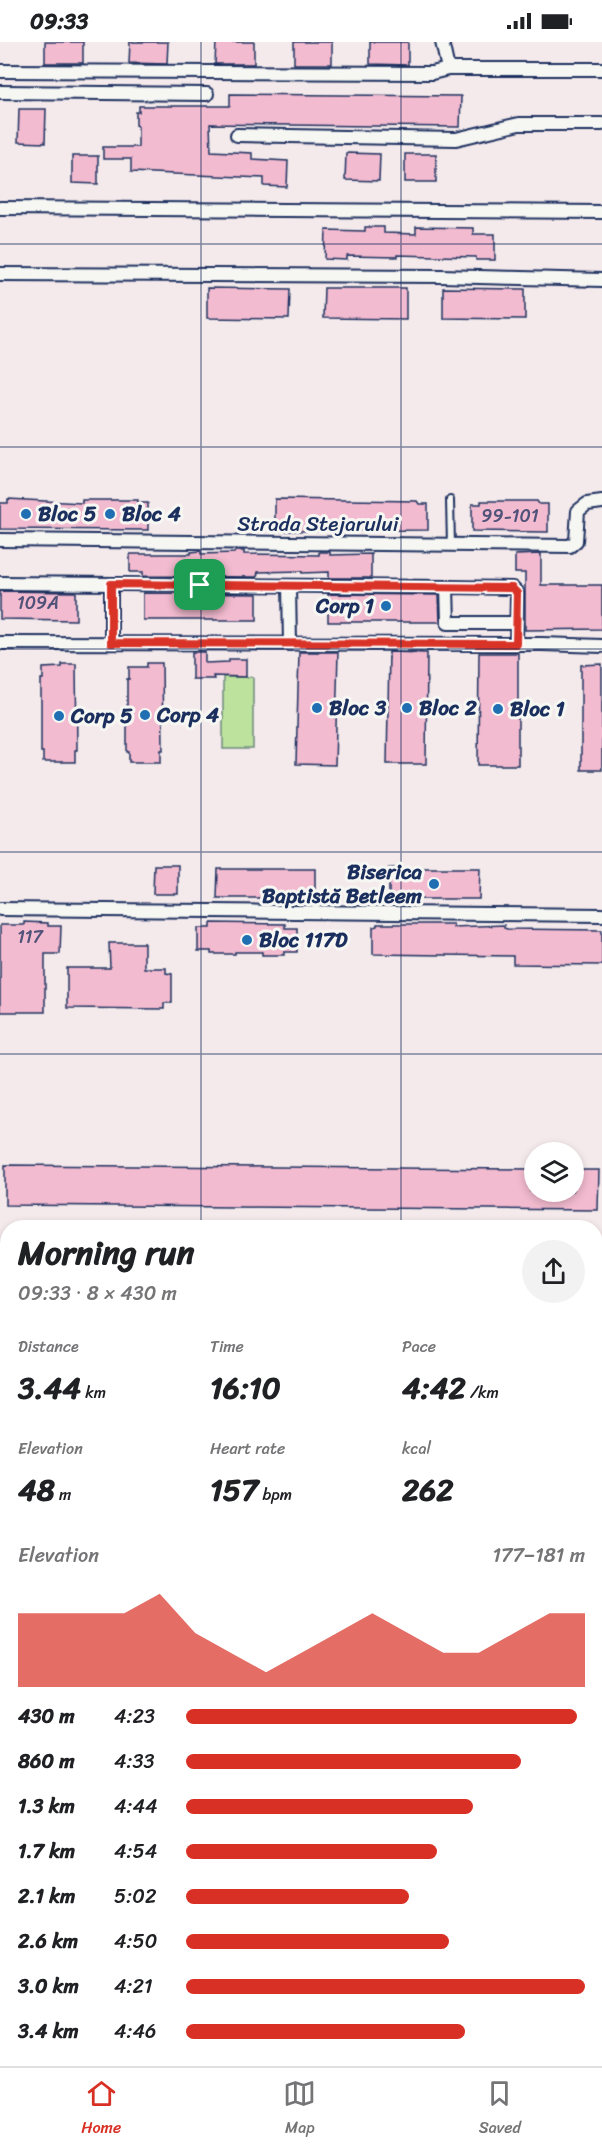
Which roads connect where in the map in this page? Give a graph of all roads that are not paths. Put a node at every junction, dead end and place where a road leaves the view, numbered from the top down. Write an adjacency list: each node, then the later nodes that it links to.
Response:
1 (442, 42): 2 (street)
2 (448, 69): 3 (street); 4 (street)
3 (602, 69)
4 (0, 71)
5 (0, 92): 6 (street)
6 (207, 94)
7 (602, 124): 8 (street)
8 (237, 135)
9 (0, 208): 10 (street)
10 (602, 212)
11 (0, 274): 12 (street)
12 (602, 280)
13 (450, 500): 16 (lane)
14 (602, 502): 16 (street, Strada Stejarului)
15 (0, 540): 16 (street, Strada Stejarului)
16 (451, 545)
17 (0, 583): 18 (street)
18 (111, 584): 19 (street); 23 (street)
19 (289, 587): 20 (street); 24 (street)
20 (447, 587): 21 (street); 21 (street)
21 (516, 623): 25 (street)
22 (0, 643): 23 (street)
23 (111, 643): 24 (street)
24 (290, 644): 25 (street)
25 (516, 644): 26 (street)
26 (602, 646)
27 (0, 909): 28 (street)
28 (602, 915)

